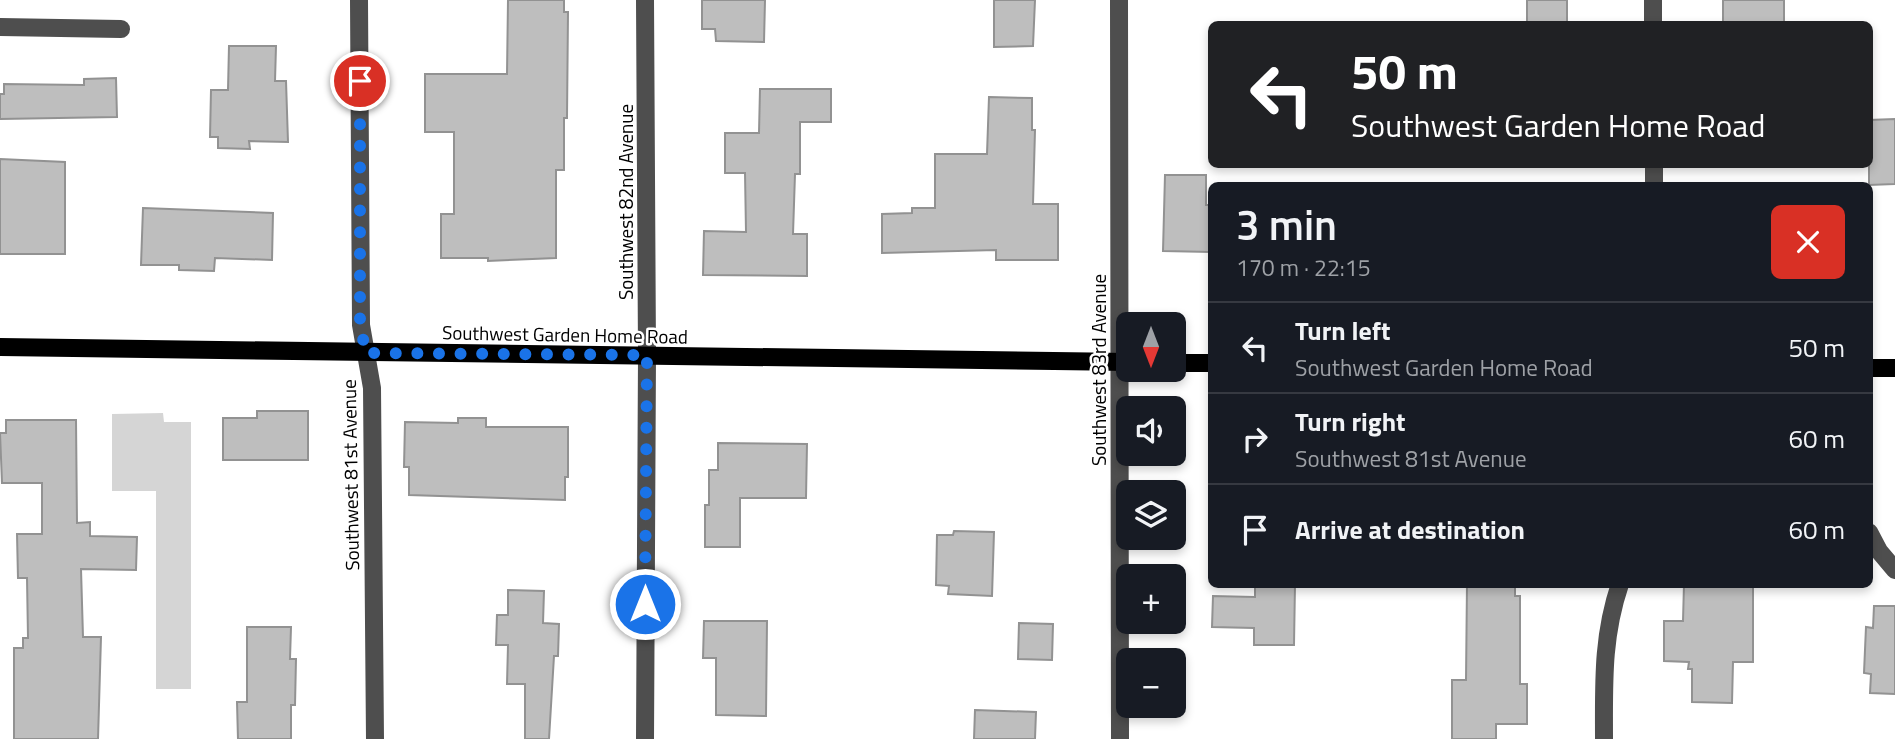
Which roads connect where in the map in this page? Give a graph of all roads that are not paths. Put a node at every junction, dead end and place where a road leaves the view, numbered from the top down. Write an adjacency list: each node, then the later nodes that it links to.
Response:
1 (359, 0): 10 (street, Southwest 81st Avenue)
2 (645, 0): 11 (street, Southwest 82nd Avenue)
3 (1119, 0): 8 (street, Southwest 83rd Avenue)
4 (1653, 0): 5 (street)
5 (1653, 21)
6 (0, 27): 7 (street)
7 (121, 29)
8 (1123, 312)
9 (0, 347): 10 (main road, Southwest Garden Home Road)
10 (366, 353): 11 (main road, Southwest Garden Home Road); 21 (street, Southwest 81st Avenue)
11 (647, 355): 12 (main road, Southwest Garden Home Road); 22 (street, Southwest 82nd Avenue)
12 (1116, 362)
13 (1186, 363): 14 (main road)
14 (1208, 363)
15 (1873, 368): 16 (main road)
16 (1895, 368)
17 (1124, 382): 23 (street, Southwest 83rd Avenue)
18 (1873, 539): 19 (street)
19 (1895, 570)
20 (1619, 588): 24 (street)
21 (374, 739)
22 (645, 739)
23 (1120, 739)
24 (1604, 739)

